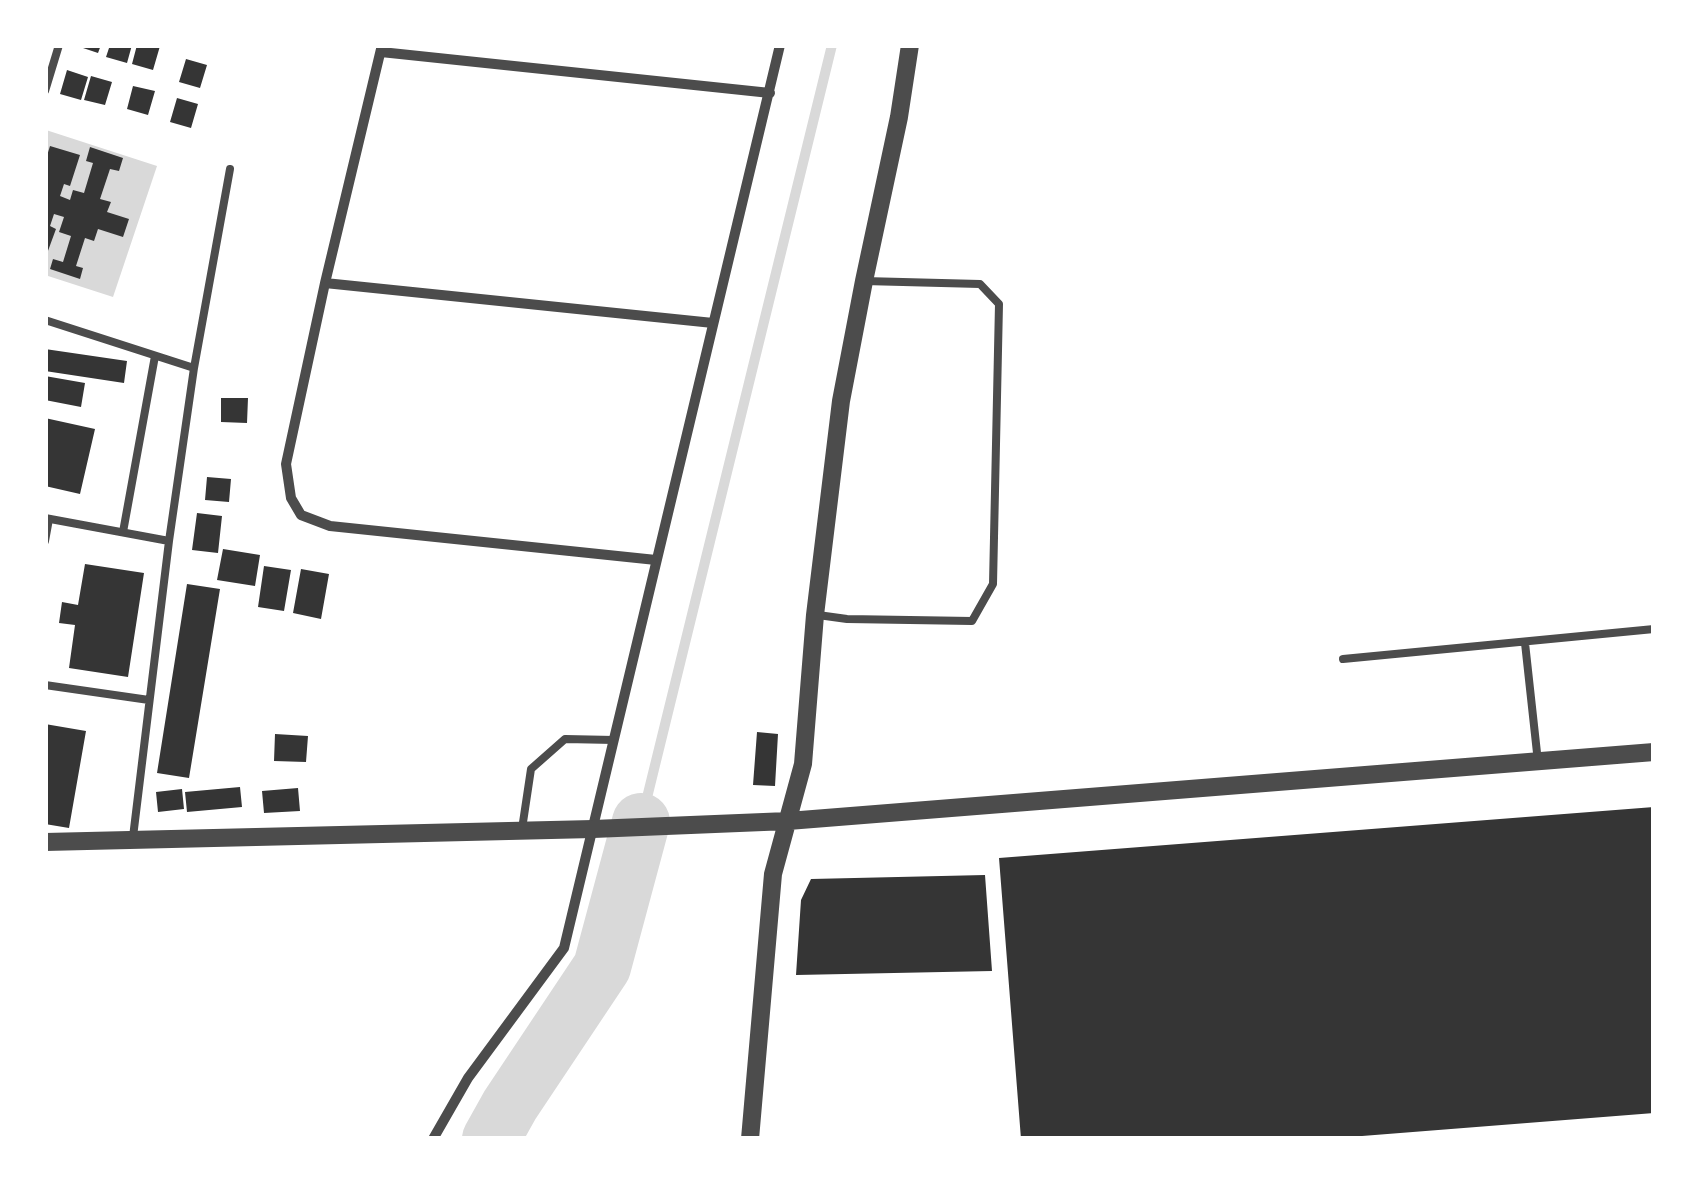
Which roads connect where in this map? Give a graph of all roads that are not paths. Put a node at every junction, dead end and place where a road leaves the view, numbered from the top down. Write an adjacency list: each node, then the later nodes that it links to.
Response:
1 (59, 45): 5 (lane)
2 (780, 45): 6 (street)
3 (910, 45): 8 (street)
4 (382, 49): 6 (street); 9 (street)
5 (45, 91)
6 (770, 93): 11 (street)
7 (230, 169): 13 (lane)
8 (864, 282): 19 (street); 19 (lane)
9 (325, 283): 11 (street); 18 (street)
10 (45, 320): 12 (lane)
11 (713, 323): 18 (street)
12 (155, 356): 13 (lane); 15 (lane)
13 (194, 368): 17 (lane)
14 (47, 519): 15 (lane); 16 (lane)
15 (123, 532): 17 (lane)
16 (45, 541)
17 (168, 541): 24 (lane)
18 (656, 560): 25 (street)
19 (815, 614): 28 (street)
20 (1654, 629): 21 (lane)
21 (1525, 642): 22 (lane); 27 (lane)
22 (1342, 659)
23 (45, 685): 24 (lane)
24 (148, 700): 32 (lane)
25 (614, 740): 29 (street); 30 (lane)
26 (1654, 752): 27 (street)
27 (1538, 762): 28 (street)
28 (788, 821): 29 (street); 34 (street)
29 (593, 829): 30 (street); 33 (street)
30 (521, 831): 32 (street)
31 (45, 842): 32 (street)
32 (133, 842)
33 (433, 1139)
34 (750, 1139)

